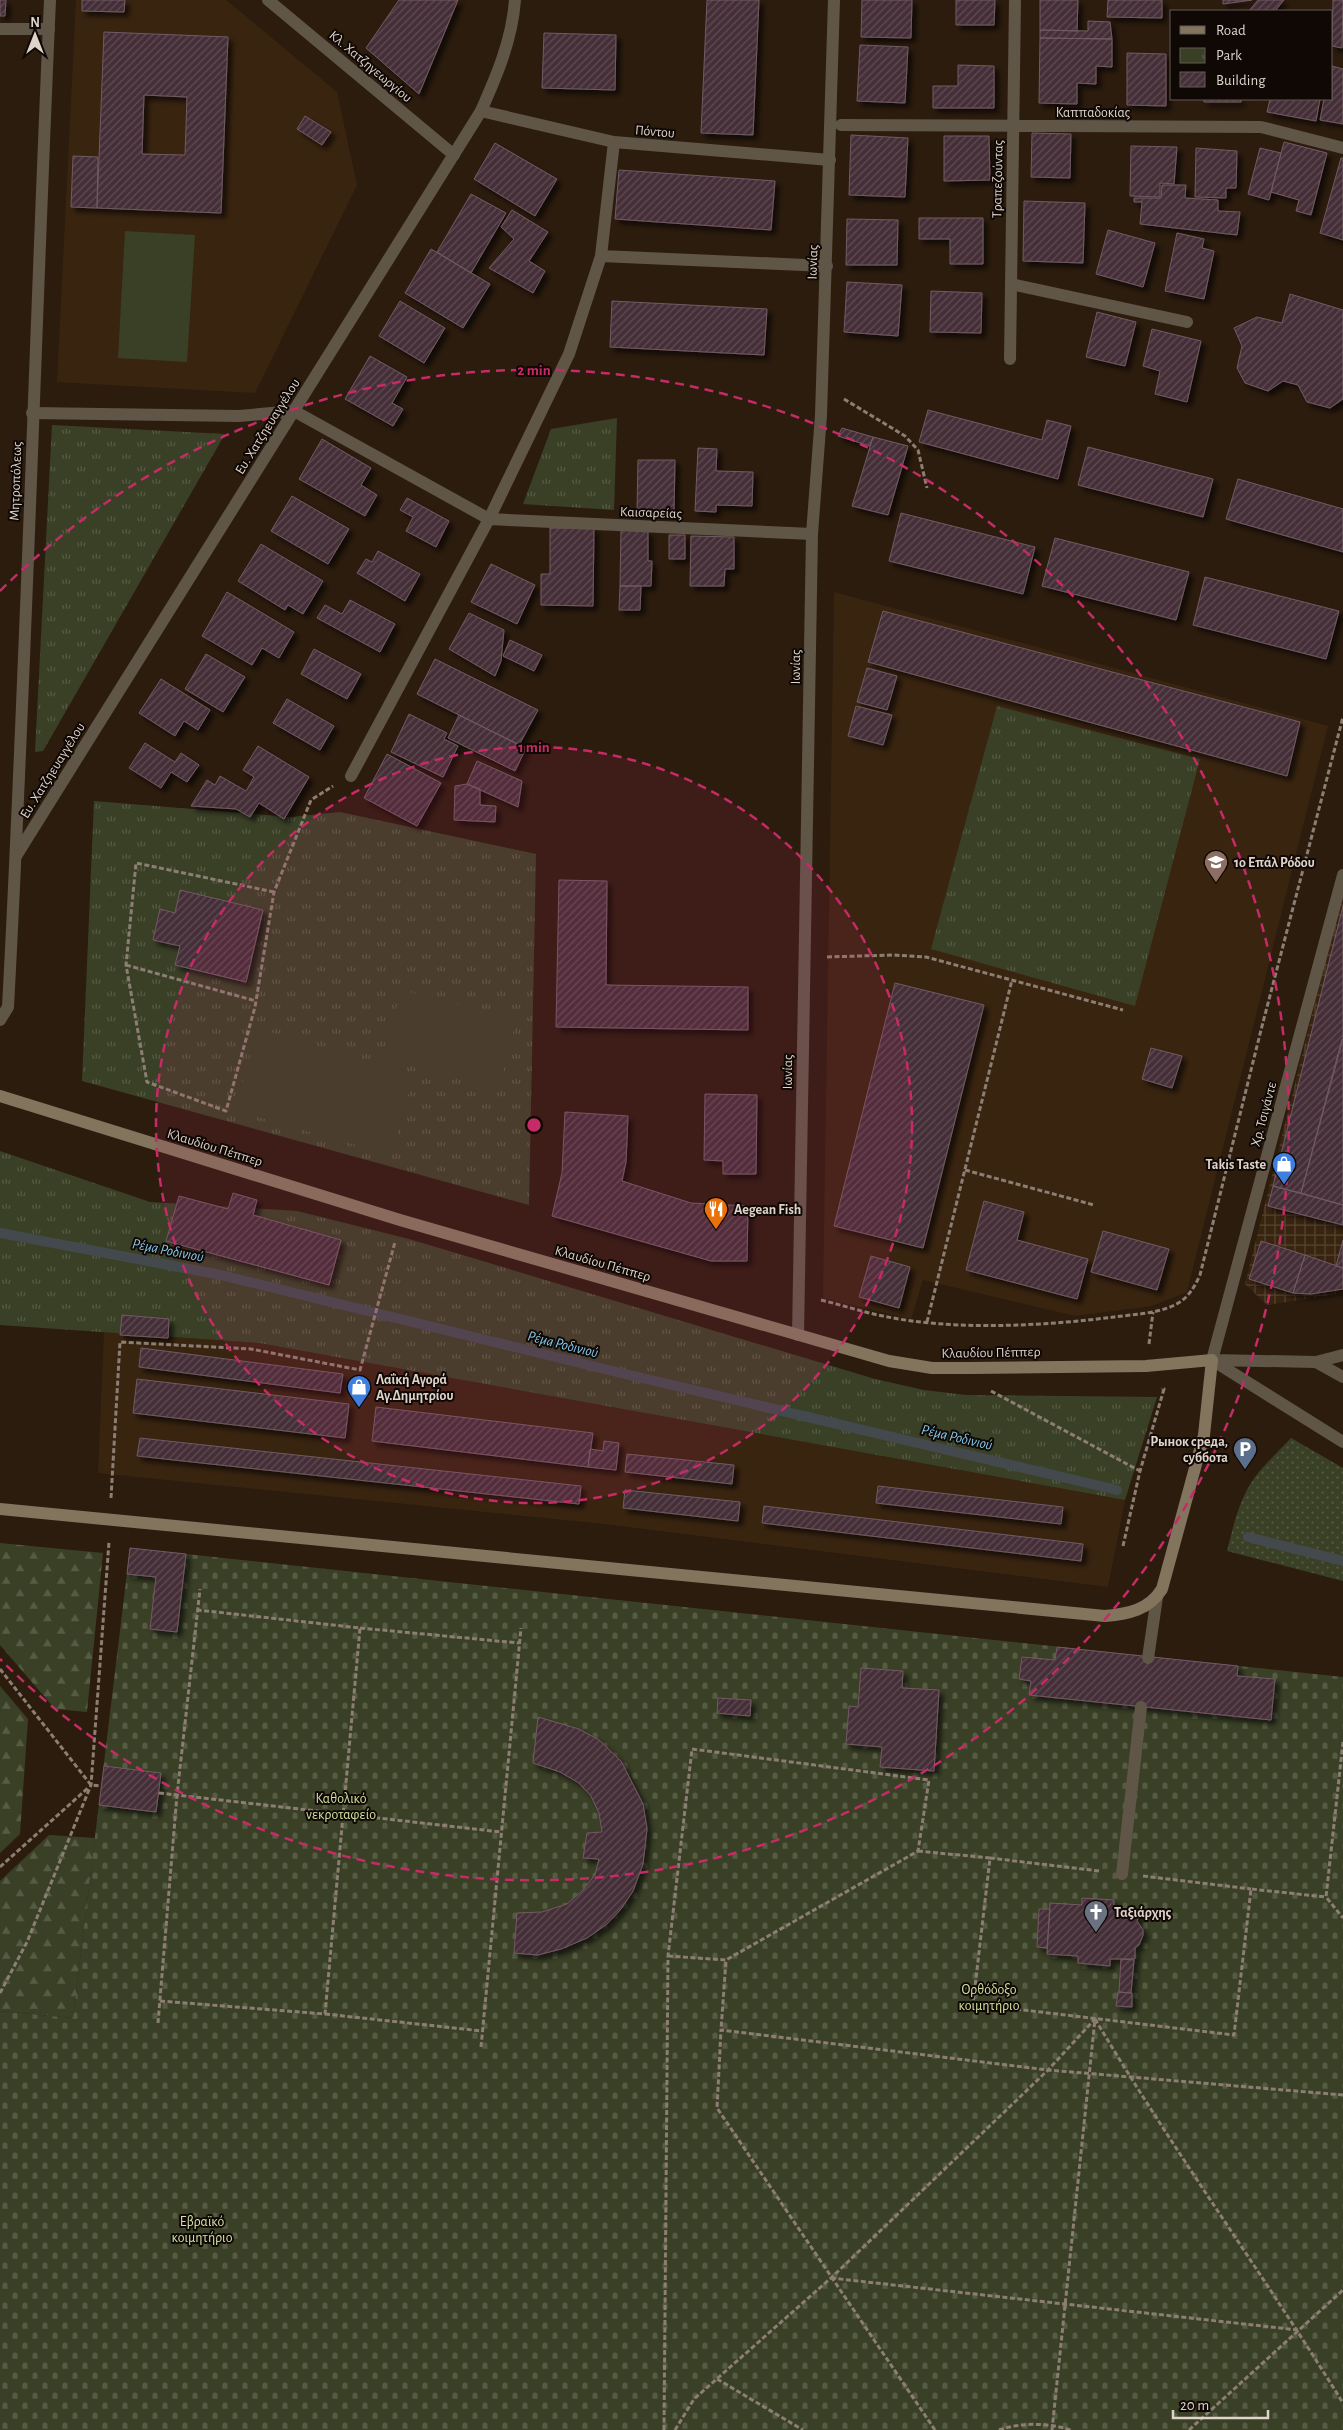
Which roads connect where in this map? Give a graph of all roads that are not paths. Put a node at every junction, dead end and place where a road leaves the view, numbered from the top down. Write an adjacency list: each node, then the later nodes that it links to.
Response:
1 (50, 0): 7 (street, Μητροπόλεως)
2 (268, 0): 13 (street, Κλ. Χατζηγεωργίου)
3 (515, 0): 8 (street, Ευ. Χατζηευαγγέλου)
4 (834, 0): 14 (street, Ιωνίας)
5 (1014, 0): 10 (street, Τραπεζούντας)
6 (0, 29): 7 (street)
7 (49, 30): 21 (street, Μητροπόλεως)
8 (481, 111): 11 (street, Πόντου); 13 (street, Ευ. Χατζηευαγγέλου)
9 (841, 125): 10 (street, Καππαδοκίας)
10 (1013, 127): 12 (street, Καππαδοκίας); 17 (street, Τραπεζούντας)
11 (614, 142): 14 (street, Πόντου); 15 (street)
12 (1343, 148)
13 (454, 155): 20 (street, Ευ. Χατζηευαγγέλου)
14 (830, 160): 16 (street, Ιωνίας)
15 (601, 256): 16 (street); 22 (street)
16 (827, 266): 23 (street, Ιωνίας)
17 (1011, 284): 18 (street); 19 (street, Τραπεζούντας)
18 (1187, 322)
19 (1010, 359)
20 (294, 411): 21 (street); 22 (street, Καισαρείας); 25 (street, Ευ. Χατζηευαγγέλου)
21 (32, 412): 25 (street, Μητροπόλεως)
22 (489, 519): 23 (street, Καισαρείας); 24 (street)
23 (812, 534): 29 (street, Ιωνίας)
24 (351, 776)
25 (16, 856): 27 (street, Μητροπόλεως)
26 (1343, 875): 31 (street, Χρ. Τσιγάντε)
27 (0, 1020)
28 (0, 1096): 29 (main road, Κλαυδίου Πέππερ)
29 (798, 1335): 31 (main road, Κλαυδίου Πέππερ)
30 (1343, 1355): 32 (street)
31 (1212, 1360): 32 (street); 34 (street); 36 (main road)
32 (1316, 1362): 33 (street)
33 (1343, 1377)
34 (1343, 1442)
35 (0, 1509): 36 (main road)
36 (1157, 1597): 37 (street)
37 (1148, 1658)
38 (1141, 1707): 39 (street)
39 (1122, 1874)

